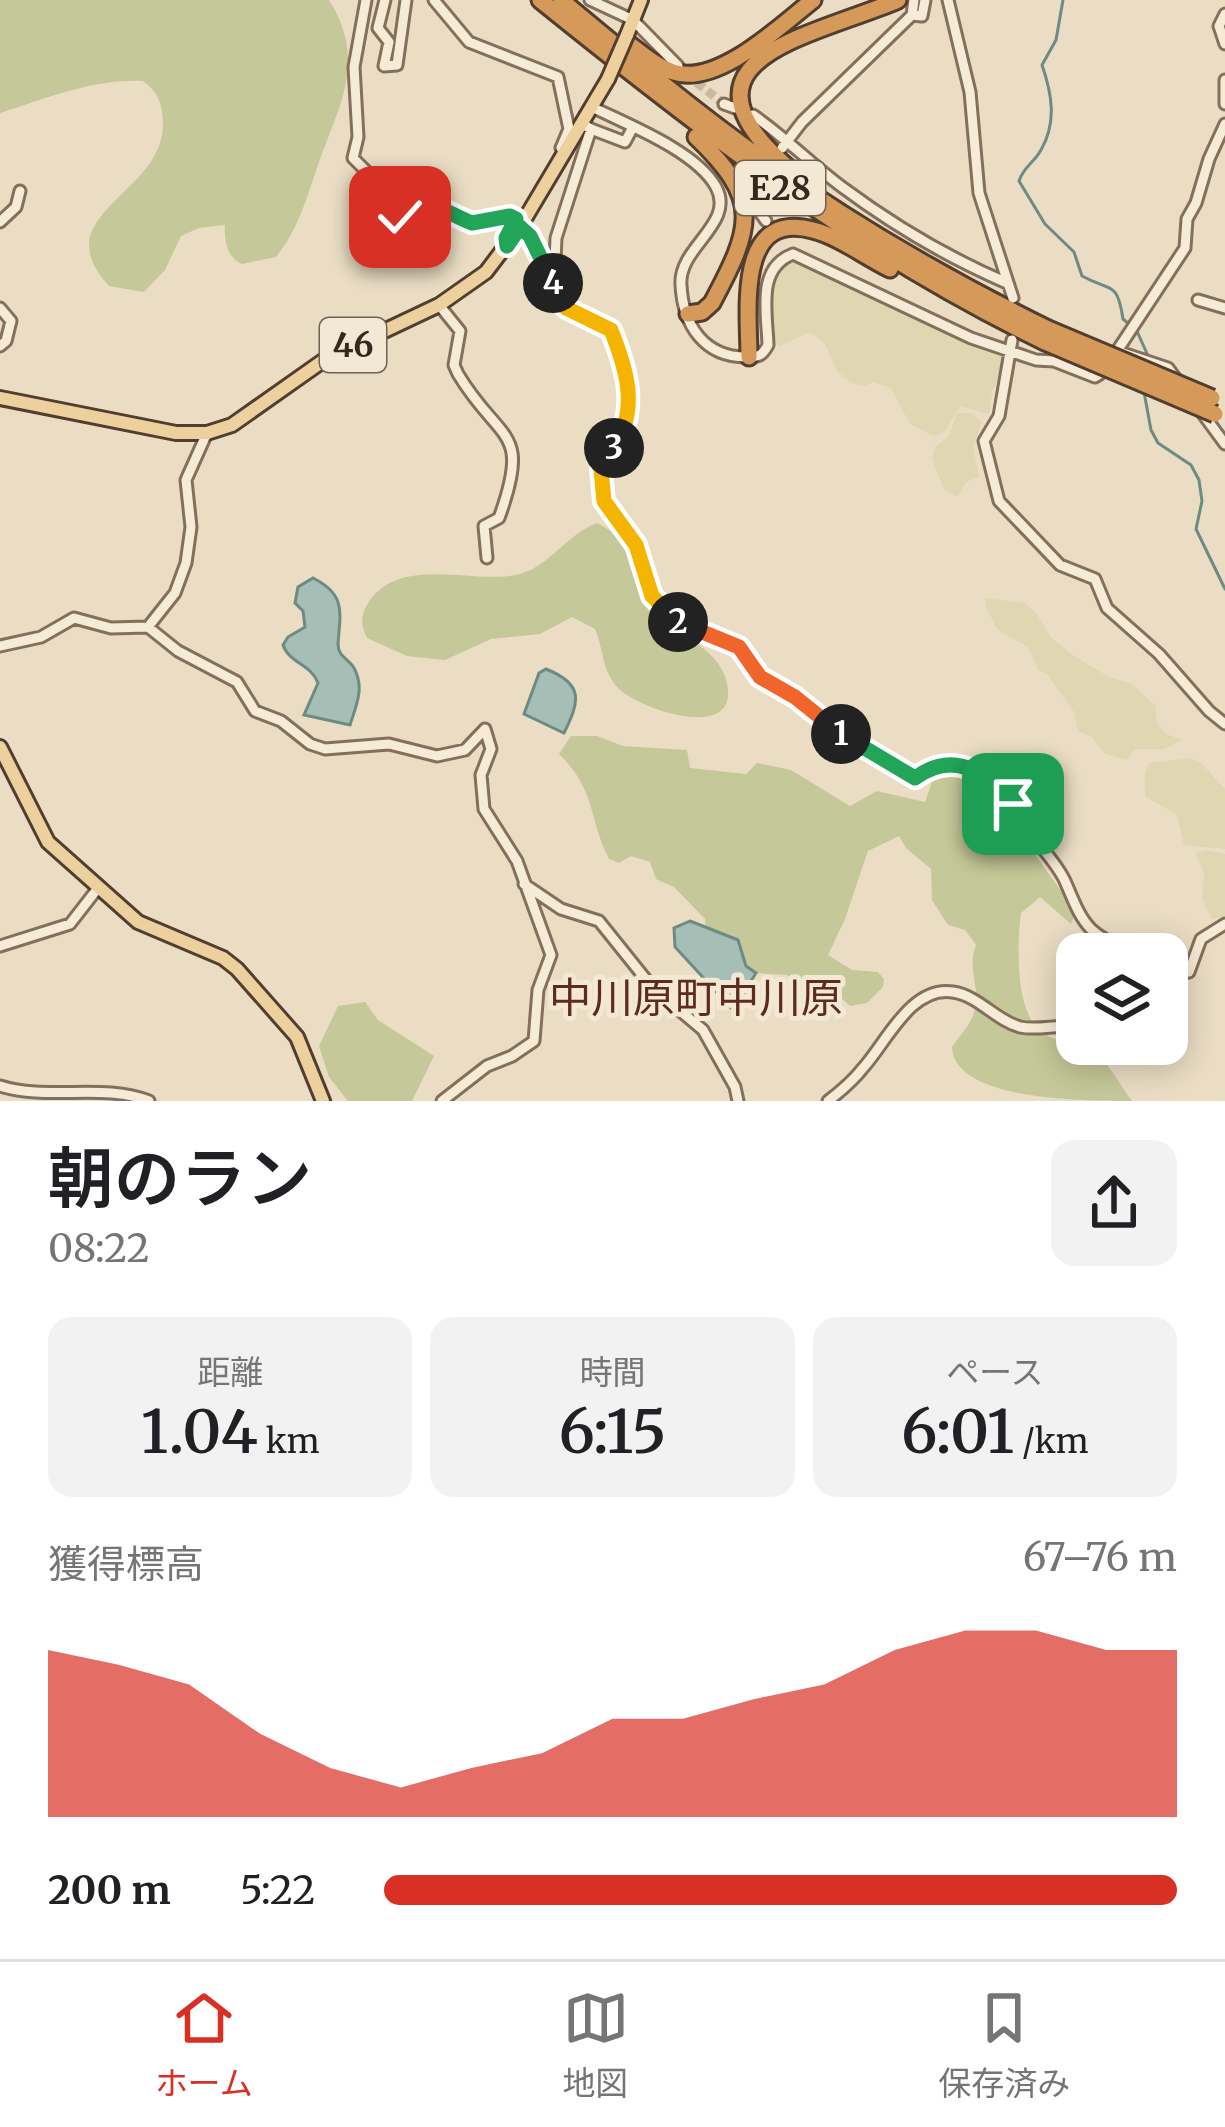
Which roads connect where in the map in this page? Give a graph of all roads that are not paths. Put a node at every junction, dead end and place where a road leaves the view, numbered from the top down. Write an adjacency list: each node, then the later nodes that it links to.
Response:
1 (366, 0): 33 (street)
2 (385, 0): 3 (street)
3 (406, 0)
4 (434, 0): 27 (street)
5 (538, 0): 42 (highway); 43 (highway, E28)
6 (565, 0): 9 (highway); 34 (highway, E28)
7 (590, 0): 16 (street)
8 (640, 0): 16 (main road, 46)
9 (813, 0)
10 (898, 0): 34 (highway)
11 (914, 0): 15 (street)
12 (925, 0): 15 (street)
13 (948, 0): 35 (street)
14 (1225, 14): 17 (street)
15 (912, 15): 26 (street)
16 (633, 20): 18 (street); 21 (main road, 46, bridge)
17 (1225, 44)
18 (678, 66)
19 (1225, 80): 20 (street)
20 (1225, 104)
21 (594, 108): 24 (main road, 46); 25 (street)
22 (753, 115): 26 (street)
23 (1225, 124): 52 (street)
24 (587, 127): 25 (street); 27 (main road, 46); 40 (street)
25 (633, 127): 42 (street)
26 (785, 143): 35 (street)
27 (553, 175): 32 (main road, 46)
28 (751, 190): 30 (street)
29 (20, 191): 31 (street)
30 (766, 220)
31 (0, 222)
32 (520, 227): 33 (main road, 46); 40 (street)
33 (507, 246): 38 (main road, 46)
34 (939, 272): 44 (highway, E28)
35 (1007, 283): 36 (street)
36 (1013, 298)
37 (1198, 300): 41 (street)
38 (440, 305): 51 (main road, 46); 53 (street)
39 (0, 308): 45 (street)
40 (566, 308): 61 (street)
41 (1225, 308)
42 (688, 314): 47 (street)
43 (991, 316): 44 (highway, E28); 47 (highway)
44 (1045, 335): 50 (highway, E28, bridge)
45 (0, 346)
46 (1012, 346): 47 (street); 48 (street); 56 (street)
47 (749, 357)
48 (1100, 374)
49 (0, 398): 51 (main road)
50 (1219, 408)
51 (207, 433): 54 (street)
52 (1225, 444)
53 (487, 558)
54 (148, 627): 55 (street); 58 (street)
55 (0, 646)
56 (1225, 724)
57 (0, 747): 59 (main road)
58 (524, 884): 68 (street); 69 (street)
59 (98, 888): 62 (street); 67 (main road)
60 (1225, 924): 63 (street)
61 (1097, 933)
62 (0, 946)
63 (1188, 972)
64 (1056, 1027): 70 (street)
65 (0, 1086): 66 (street)
66 (149, 1101)
67 (323, 1101)
68 (442, 1101)
69 (738, 1101)
70 (829, 1101)

